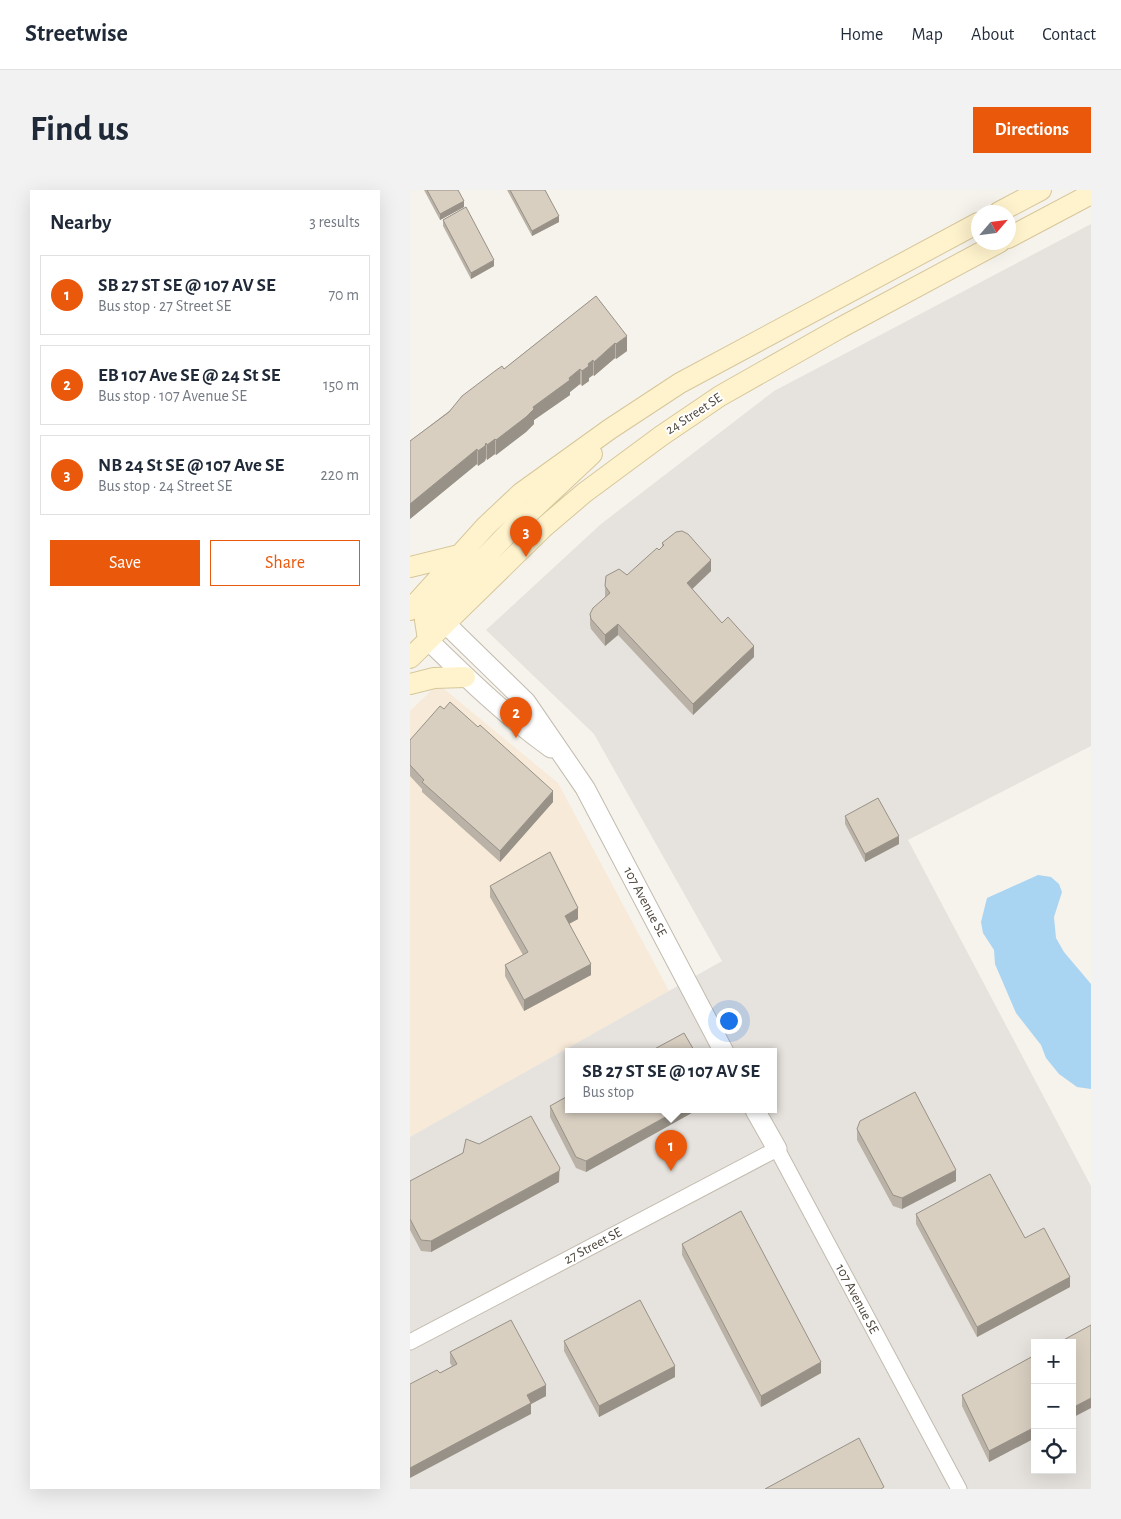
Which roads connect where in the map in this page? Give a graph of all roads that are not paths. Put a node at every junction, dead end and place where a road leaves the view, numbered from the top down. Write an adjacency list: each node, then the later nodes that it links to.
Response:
1 (1041, 190): 3 (main road)
2 (1091, 194): 5 (main road)
3 (1012, 205)
4 (971, 227): 7 (main road, 24 Street SE)
5 (1016, 234)
6 (985, 250): 10 (main road, 24 Street SE)
7 (610, 429): 8 (main road, 24 Street SE); 10 (main road)
8 (459, 555): 9 (main road); 10 (main road, 24 Street SE)
9 (410, 567)
10 (423, 607): 12 (main road, 24 Street SE); 16 (street, 107 Avenue SE)
11 (410, 619): 12 (main road)
12 (428, 640): 13 (main road, 24 Street SE); 14 (street, 107 Avenue SE)
13 (410, 658)
14 (465, 677): 15 (main road); 16 (street, 107 Avenue SE)
15 (410, 684)
16 (561, 755): 17 (street, 107 Avenue SE)
17 (722, 1048)
18 (757, 1113): 19 (street, 107 Avenue SE)
19 (777, 1149): 20 (street, 27 Street SE); 21 (street, 107 Avenue SE)
20 (410, 1342)
21 (959, 1489)

